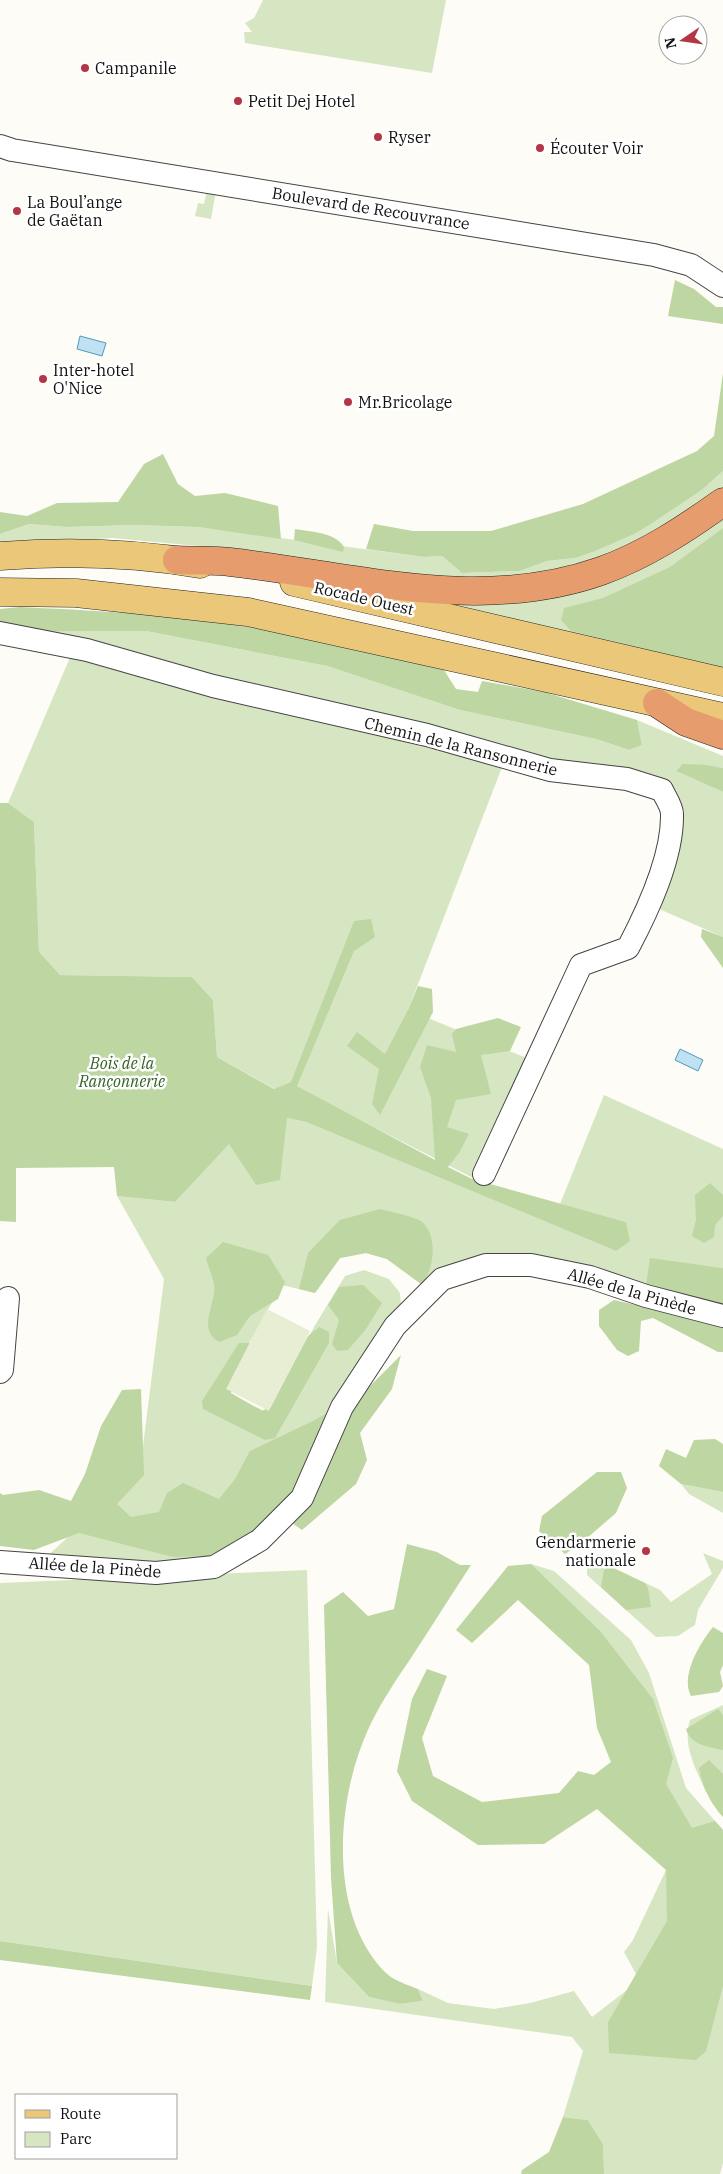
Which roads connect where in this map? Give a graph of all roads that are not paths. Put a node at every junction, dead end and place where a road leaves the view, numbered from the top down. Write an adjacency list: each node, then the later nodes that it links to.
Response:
1 (4, 149): 2 (street, Boulevard de Recouvrance)
2 (723, 286)
3 (723, 502): 5 (highway)
4 (0, 556): 5 (main road, Rocade Ouest)
5 (177, 560): 8 (main road, Rocade Ouest)
6 (0, 592): 9 (main road)
7 (0, 633): 12 (street, Chemin de la Ransonnerie)
8 (723, 682)
9 (657, 703): 10 (main road); 11 (highway)
10 (723, 717)
11 (723, 735)
12 (484, 1174)
13 (8, 1298): 15 (street)
14 (723, 1316): 16 (street, Allée de la Pinède)
15 (0, 1372)
16 (0, 1562)

